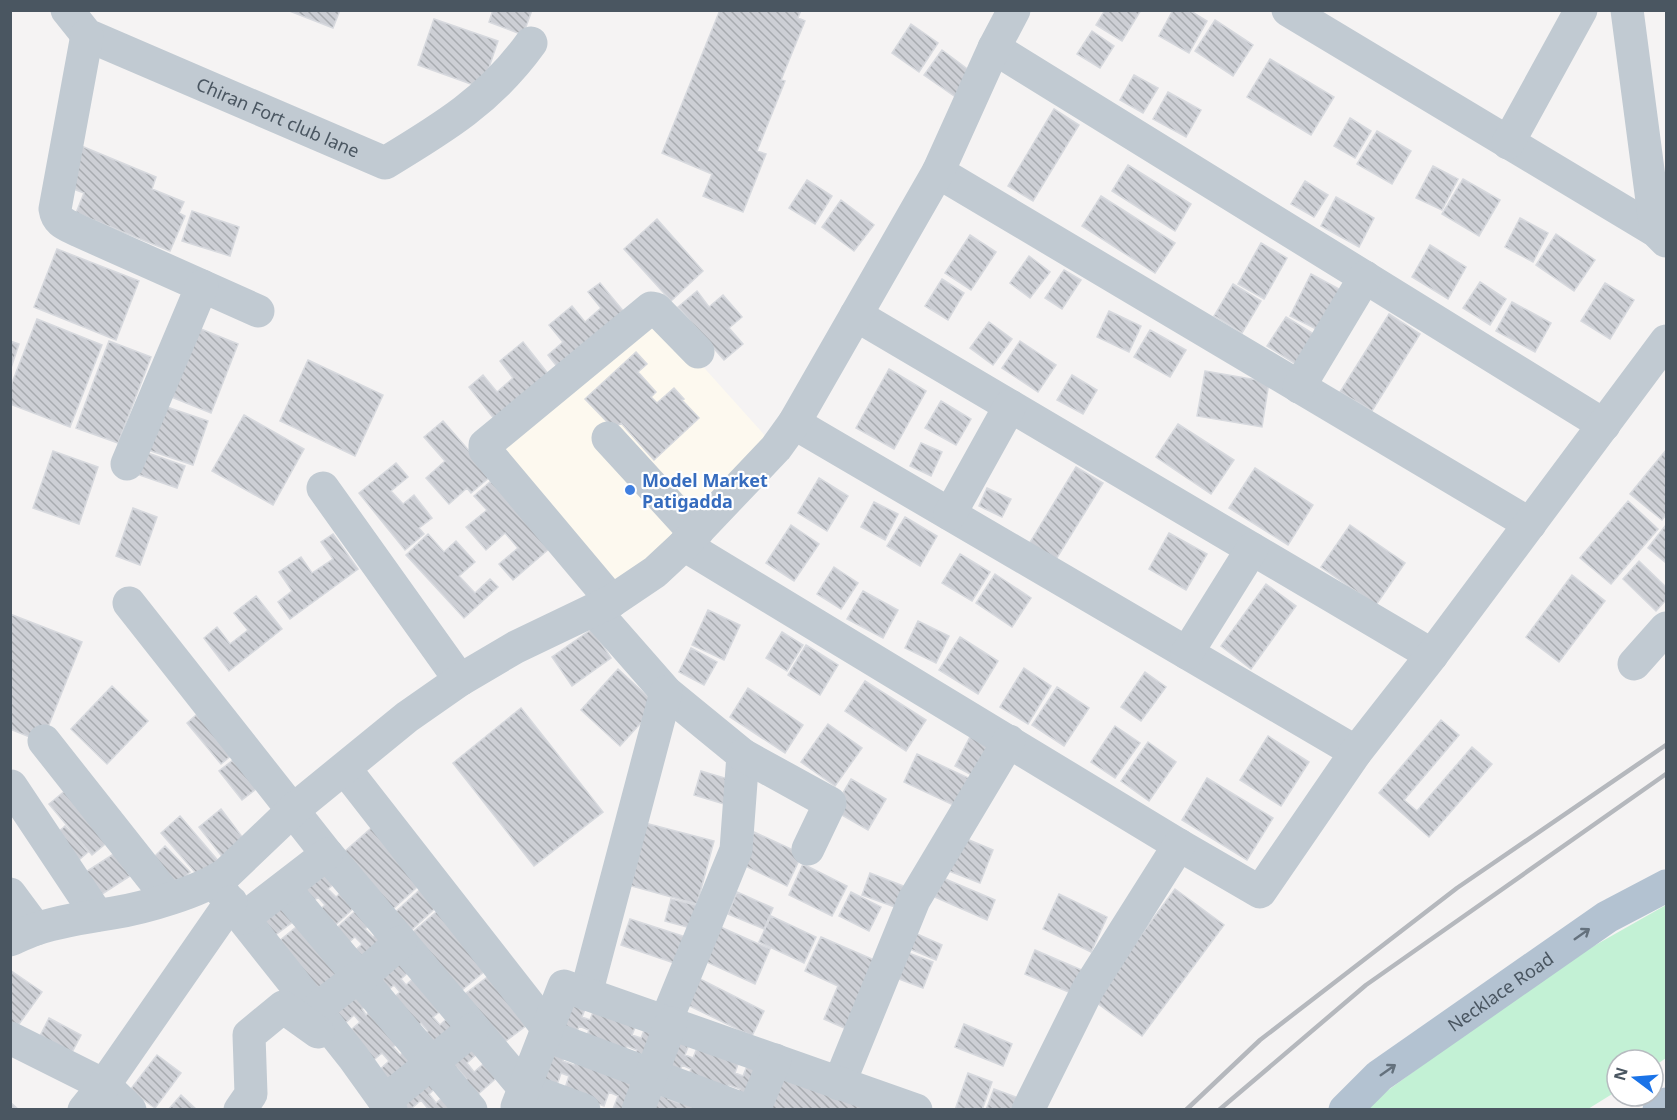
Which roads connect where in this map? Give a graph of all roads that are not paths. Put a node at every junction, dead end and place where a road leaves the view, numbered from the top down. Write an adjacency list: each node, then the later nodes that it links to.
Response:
1 (67, 10): 6 (street, Chiran Fort club lane)
2 (1014, 10): 8 (street)
3 (1288, 10): 9 (street)
4 (1581, 10): 9 (street)
5 (1627, 10): 11 (street)
6 (87, 35): 7 (street, Chiran Fort club lane); 13 (street)
7 (531, 43)
8 (994, 48): 10 (street); 12 (street)
9 (1508, 144): 11 (street)
10 (938, 172): 15 (street); 18 (street)
11 (1661, 236)
12 (1365, 277): 18 (street); 21 (street)
13 (202, 286): 14 (street); 23 (street)
14 (258, 311)
15 (856, 315): 19 (street); 20 (street)
16 (1666, 341): 21 (street)
17 (698, 352): 30 (street)
18 (1299, 387): 26 (street)
19 (1010, 406): 25 (street); 28 (street)
20 (794, 423): 25 (street); 27 (street)
21 (1604, 425): 26 (street)
22 (608, 438): 27 (street)
23 (127, 464)
24 (323, 488): 35 (street)
25 (950, 514): 32 (street)
26 (1530, 524): 33 (street)
27 (690, 539): 30 (street); 38 (street)
28 (1252, 549): 32 (street); 33 (street)
29 (129, 603): 43 (street)
30 (603, 605): 35 (street); 36 (street)
31 (1666, 628): 34 (street)
32 (1187, 653): 39 (street)
33 (1432, 655): 39 (street)
34 (1634, 664)
35 (460, 680): 41 (street)
36 (666, 692): 40 (street); 56 (street)
37 (44, 741): 50 (street)
38 (1009, 741): 44 (street); 66 (street)
39 (1356, 752): 44 (street)
40 (743, 755): 45 (street); 58 (street)
41 (345, 769): 43 (street); 60 (street)
42 (11, 786): 52 (street)
43 (293, 810): 46 (street); 51 (street)
44 (1179, 845): 80 (street)
45 (808, 849)
46 (327, 854): 48 (street); 54 (street)
47 (1666, 886): 81 (main road, Necklace Road, one-way to 47)
48 (284, 888): 51 (street); 55 (street)
49 (10, 894): 53 (street)
50 (168, 898): 51 (street); 52 (street)
51 (230, 901): 57 (street); 67 (street)
52 (97, 915): 53 (street)
53 (23, 934)
54 (401, 942): 55 (street); 59 (street)
55 (359, 976): 57 (street); 64 (street)
56 (586, 994): 58 (street); 60 (street)
57 (315, 1010): 62 (street)
58 (668, 1022): 63 (street); 65 (street)
59 (473, 1029): 64 (street); 68 (street)
60 (547, 1032): 65 (street); 68 (street)
61 (10, 1038): 67 (street)
62 (353, 1057): 69 (street); 72 (street)
63 (775, 1060): 66 (street); 78 (street)
64 (432, 1062): 72 (street); 74 (street)
65 (651, 1075): 76 (street); 77 (street)
66 (839, 1084): 70 (street)
67 (94, 1097): 73 (street)
68 (520, 1099): 75 (street)
69 (254, 1104)
70 (884, 1104): 79 (street)
71 (1666, 1104): 82 (main road)
72 (388, 1106)
73 (130, 1110)
74 (471, 1110)
75 (584, 1110)
76 (638, 1110)
77 (745, 1110)
78 (754, 1110)
79 (916, 1110)
80 (1028, 1110)
81 (1345, 1110)
82 (1659, 1110)

